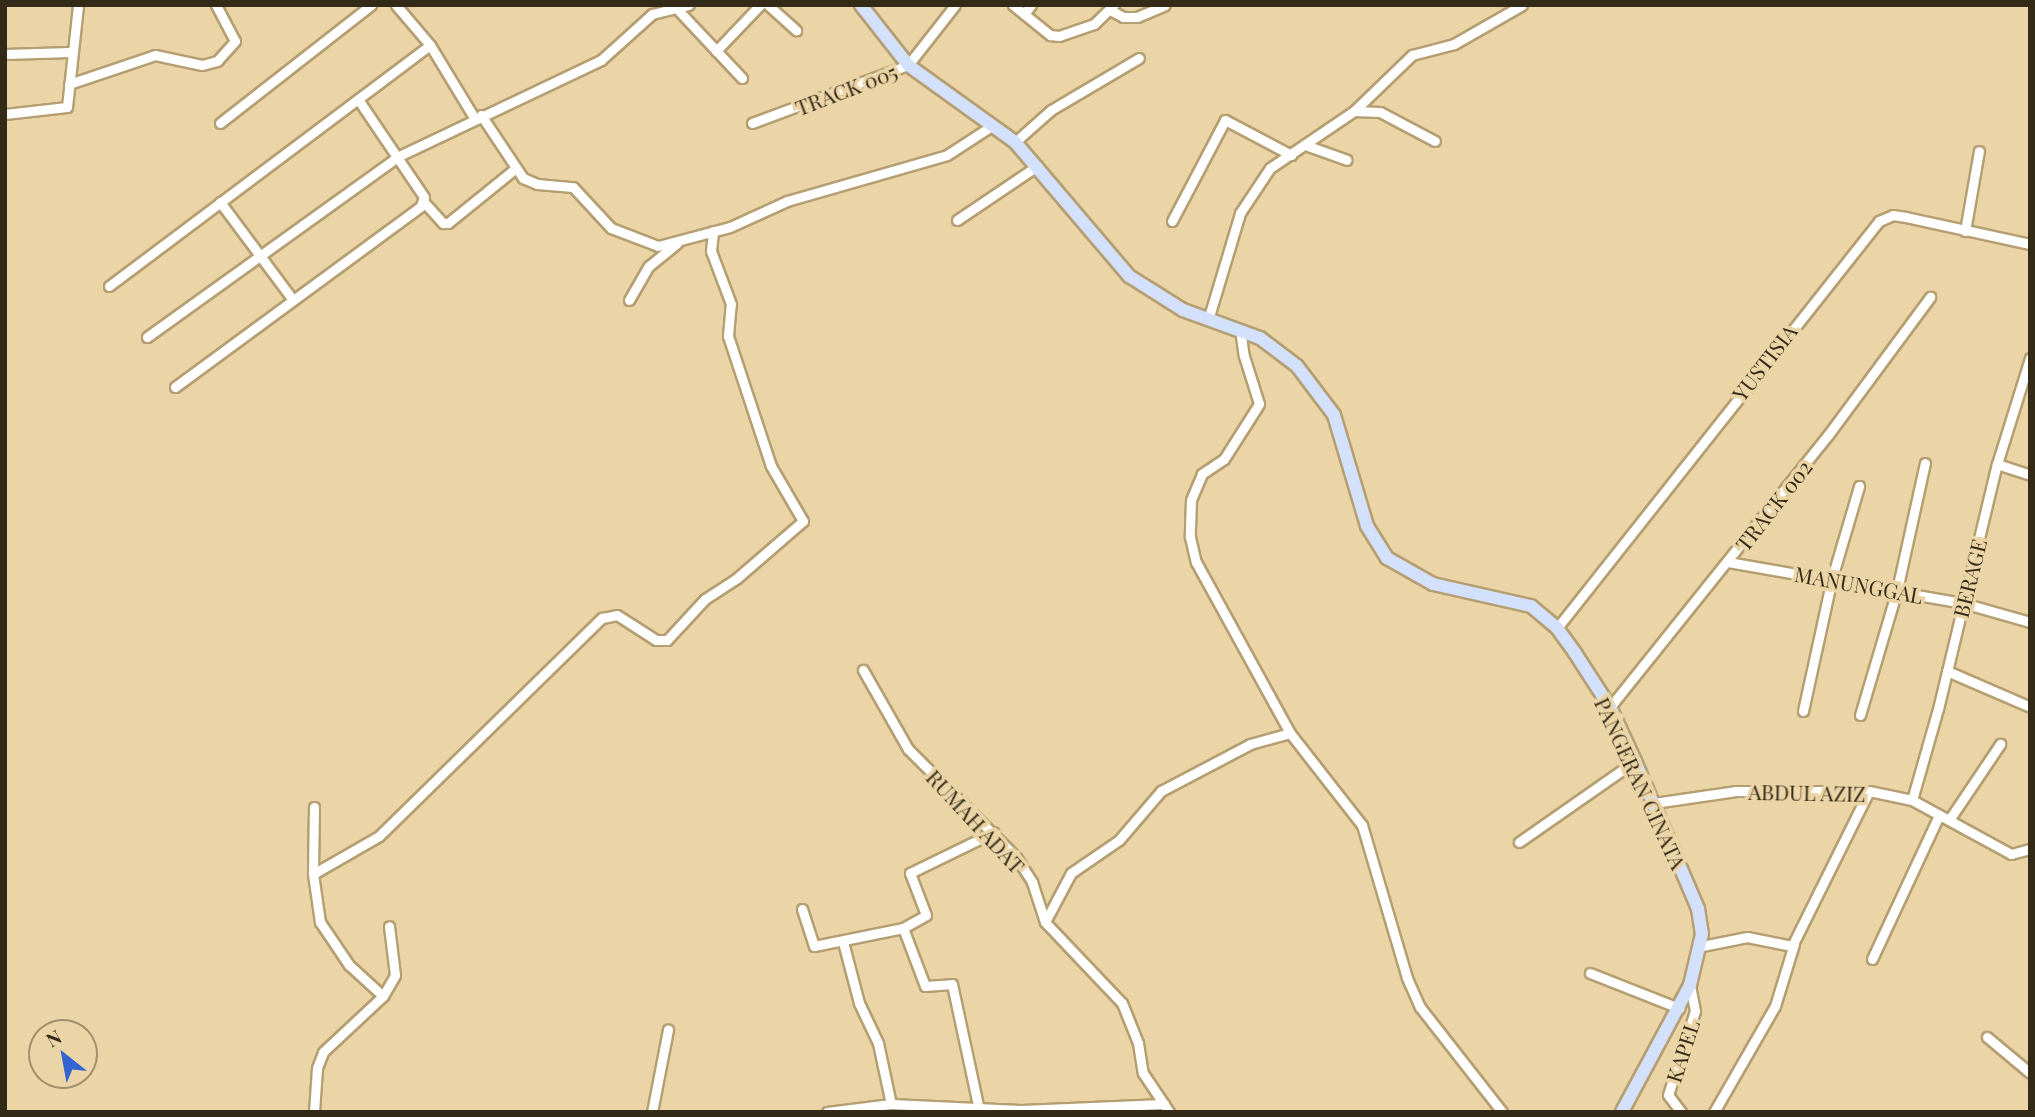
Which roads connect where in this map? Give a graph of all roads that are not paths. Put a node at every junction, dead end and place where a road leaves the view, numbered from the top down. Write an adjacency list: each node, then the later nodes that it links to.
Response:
1 (78, 5): 20 (street)
2 (216, 5): 25 (street)
3 (372, 5): 30 (street)
4 (396, 5): 18 (street)
5 (689, 5): 15 (street)
6 (760, 5): 19 (street)
7 (768, 5): 17 (street)
8 (955, 5): 23 (street, TRACK 005)
9 (1013, 5): 16 (street)
10 (1031, 5): 16 (street)
11 (1166, 5): 14 (street)
12 (1522, 5): 27 (street)
13 (865, 6): 23 (street, PANGERAN CINATA)
14 (1112, 8): 16 (street)
15 (679, 11): 19 (street); 29 (street)
16 (1024, 14)
17 (796, 30)
18 (430, 45): 26 (street); 29 (street)
19 (716, 51): 24 (street)
20 (70, 52): 21 (street); 25 (street)
21 (5, 54)
22 (1139, 58): 34 (street)
23 (908, 65): 31 (street, TRACK 005); 32 (street, PANGERAN CINATA)
24 (742, 78)
25 (69, 84): 28 (street)
26 (358, 99): 38 (street); 43 (street)
27 (1354, 111): 33 (street); 35 (street)
28 (5, 114)
29 (478, 117): 38 (street); 41 (street)
30 (220, 123)
31 (752, 123)
32 (993, 125): 34 (street, PANGERAN CINATA); 46 (street)
33 (1434, 141)
34 (1015, 142): 40 (street, PANGERAN CINATA)
35 (1308, 146): 37 (street); 39 (street)
36 (1979, 151): 47 (street)
37 (1291, 155): 45 (street); 55 (street)
38 (399, 156): 42 (street); 50 (street)
39 (1347, 160)
40 (1037, 166): 44 (street); 55 (street, PANGERAN CINATA)
41 (516, 168): 42 (street); 48 (street)
42 (424, 201): 53 (street)
43 (220, 202): 50 (street); 51 (street)
44 (957, 220)
45 (1172, 221)
46 (713, 231): 48 (street); 88 (street)
47 (1965, 231): 49 (street, YUSTISIA); 69 (street, YUSTISIA)
48 (679, 242): 54 (street)
49 (2030, 244)
50 (261, 255): 53 (street); 57 (street)
51 (109, 286)
52 (1930, 297): 64 (street, TRACK 002)
53 (293, 300): 59 (street)
54 (629, 300)
55 (1208, 320): 56 (street, PANGERAN CINATA)
56 (1240, 329): 69 (street, PANGERAN CINATA); 76 (street)
57 (146, 337)
58 (2030, 358): 61 (street, BERAGE)
59 (175, 387)
60 (1925, 463): 66 (street)
61 (1997, 464): 62 (street); 67 (street, BERAGE)
62 (2030, 475)
63 (1859, 486): 65 (street)
64 (1728, 562): 65 (street, MANUNGGAL); 72 (street, TRACK 002)
65 (1832, 578): 66 (street, MANUNGGAL); 74 (street)
66 (1897, 590): 67 (street, MANUNGGAL); 75 (street)
67 (1963, 603): 68 (street, MANUNGGAL); 71 (street, BERAGE)
68 (2030, 622)
69 (1557, 628): 72 (street, PANGERAN CINATA)
70 (863, 670): 85 (street, RUMAH ADAT)
71 (1947, 671): 73 (street); 80 (street, BERAGE)
72 (1610, 706): 78 (street, PANGERAN CINATA)
73 (2030, 707)
74 (1803, 711)
75 (1860, 715)
76 (1290, 733): 90 (street); 112 (street)
77 (2000, 744): 84 (street)
78 (1634, 761): 81 (street, PANGERAN CINATA); 86 (street)
79 (1868, 791): 80 (street, ABDUL AZIZ); 81 (street, ABDUL AZIZ); 94 (street)
80 (1912, 800): 83 (street, ABDUL AZIZ)
81 (1654, 803): 95 (street, PANGERAN CINATA)
82 (314, 807): 88 (street)
83 (1939, 814): 84 (street, ABDUL AZIZ); 96 (street)
84 (1949, 820): 87 (street, ABDUL AZIZ)
85 (994, 832): 90 (street, RUMAH ADAT); 92 (street)
86 (1519, 842)
87 (2030, 849)
88 (313, 874): 99 (street)
89 (802, 909): 93 (street)
90 (1045, 922): 105 (street, RUMAH ADAT)
91 (390, 926): 99 (street)
92 (903, 929): 93 (street); 107 (street)
93 (843, 942): 104 (street)
94 (1795, 942): 95 (street); 115 (street)
95 (1702, 946): 98 (street, PANGERAN CINATA)
96 (1872, 959)
97 (1590, 973): 100 (street)
98 (1690, 985): 100 (street, PANGERAN CINATA); 114 (street, KAPEL)
99 (383, 996): 109 (street)
100 (1679, 1008): 113 (street, PANGERAN CINATA)
101 (668, 1030): 110 (street)
102 (1987, 1037): 103 (street)
103 (2030, 1073)
104 (891, 1104): 106 (street); 111 (street)
105 (1166, 1108): 108 (street)
106 (937, 1109): 107 (street)
107 (979, 1110): 108 (street)
108 (1020, 1111)
109 (314, 1112)
110 (652, 1112)
111 (827, 1112)
112 (1502, 1112)
113 (1622, 1112)
114 (1681, 1112)
115 (1714, 1112)

